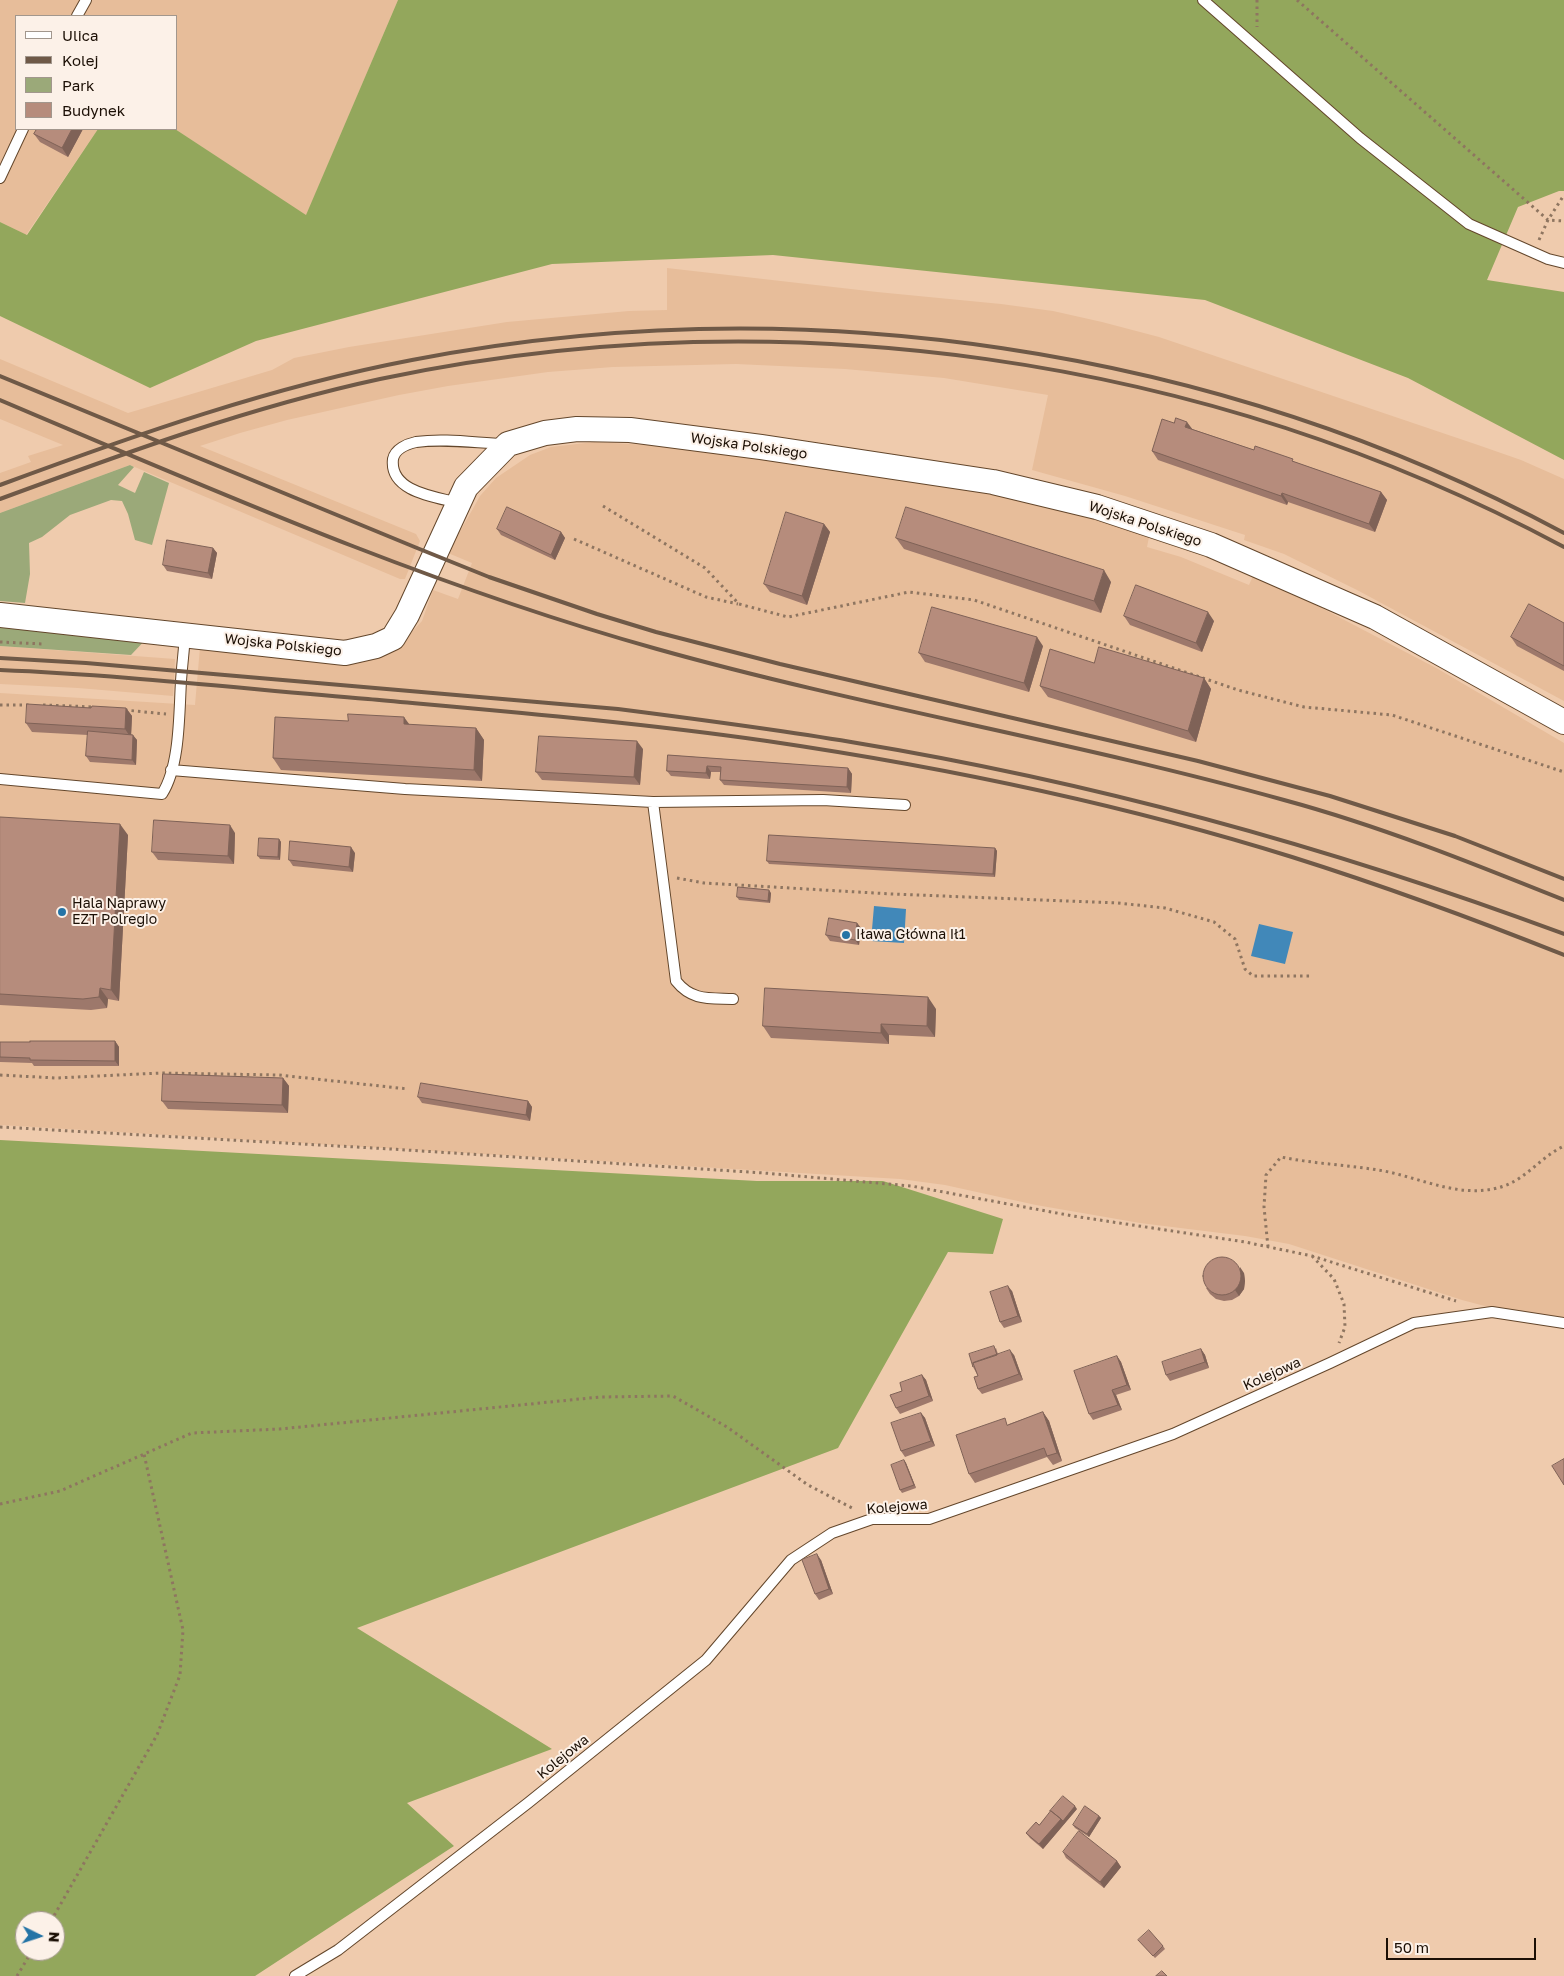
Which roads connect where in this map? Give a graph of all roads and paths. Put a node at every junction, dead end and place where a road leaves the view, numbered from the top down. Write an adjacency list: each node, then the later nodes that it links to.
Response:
1 (86, 0): 5 (lane)
2 (1203, 0): 6 (lane)
3 (1256, 0): 6 (path)
4 (1297, 0): 10 (path)
5 (78, 15)
6 (1257, 46): 12 (lane)
7 (23, 130): 8 (lane)
8 (0, 178)
9 (1564, 195): 10 (path)
10 (1548, 220): 11 (path); 12 (path)
11 (1564, 221)
12 (1533, 252): 13 (lane)
13 (1564, 263)
14 (508, 444): 15 (street, Wojska Polskiego); 15 (lane); 25 (street, Wojska Polskiego)
15 (459, 503): 20 (street, Wojska Polskiego)
16 (603, 506): 18 (path)
17 (574, 539): 18 (path)
18 (739, 604): 27 (path)
19 (0, 615): 20 (street, Wojska Polskiego)
20 (185, 635): 24 (lane)
21 (0, 705): 22 (path)
22 (103, 708)
23 (123, 710): 24 (path)
24 (180, 716): 26 (lane)
25 (1564, 722)
26 (171, 770): 28 (lane); 29 (lane)
27 (1564, 772)
28 (0, 779)
29 (653, 802): 30 (lane); 31 (lane)
30 (905, 805)
31 (662, 874): 32 (path); 33 (lane)
32 (1311, 976)
33 (734, 999)
34 (0, 1075): 35 (path)
35 (408, 1089)
36 (0, 1127): 38 (path)
37 (1564, 1146): 38 (path)
38 (1268, 1246): 39 (path)
39 (1312, 1256): 40 (path); 42 (path)
40 (1492, 1312): 41 (lane, Kolejowa); 42 (lane, Kolejowa)
41 (1564, 1323)
42 (1330, 1363): 45 (lane, Kolejowa)
43 (144, 1454): 44 (path); 45 (path); 46 (path)
44 (0, 1504)
45 (872, 1520): 49 (lane, Kolejowa)
46 (57, 1911)
47 (26, 1961): 48 (path)
48 (17, 1976)
49 (295, 1976)

